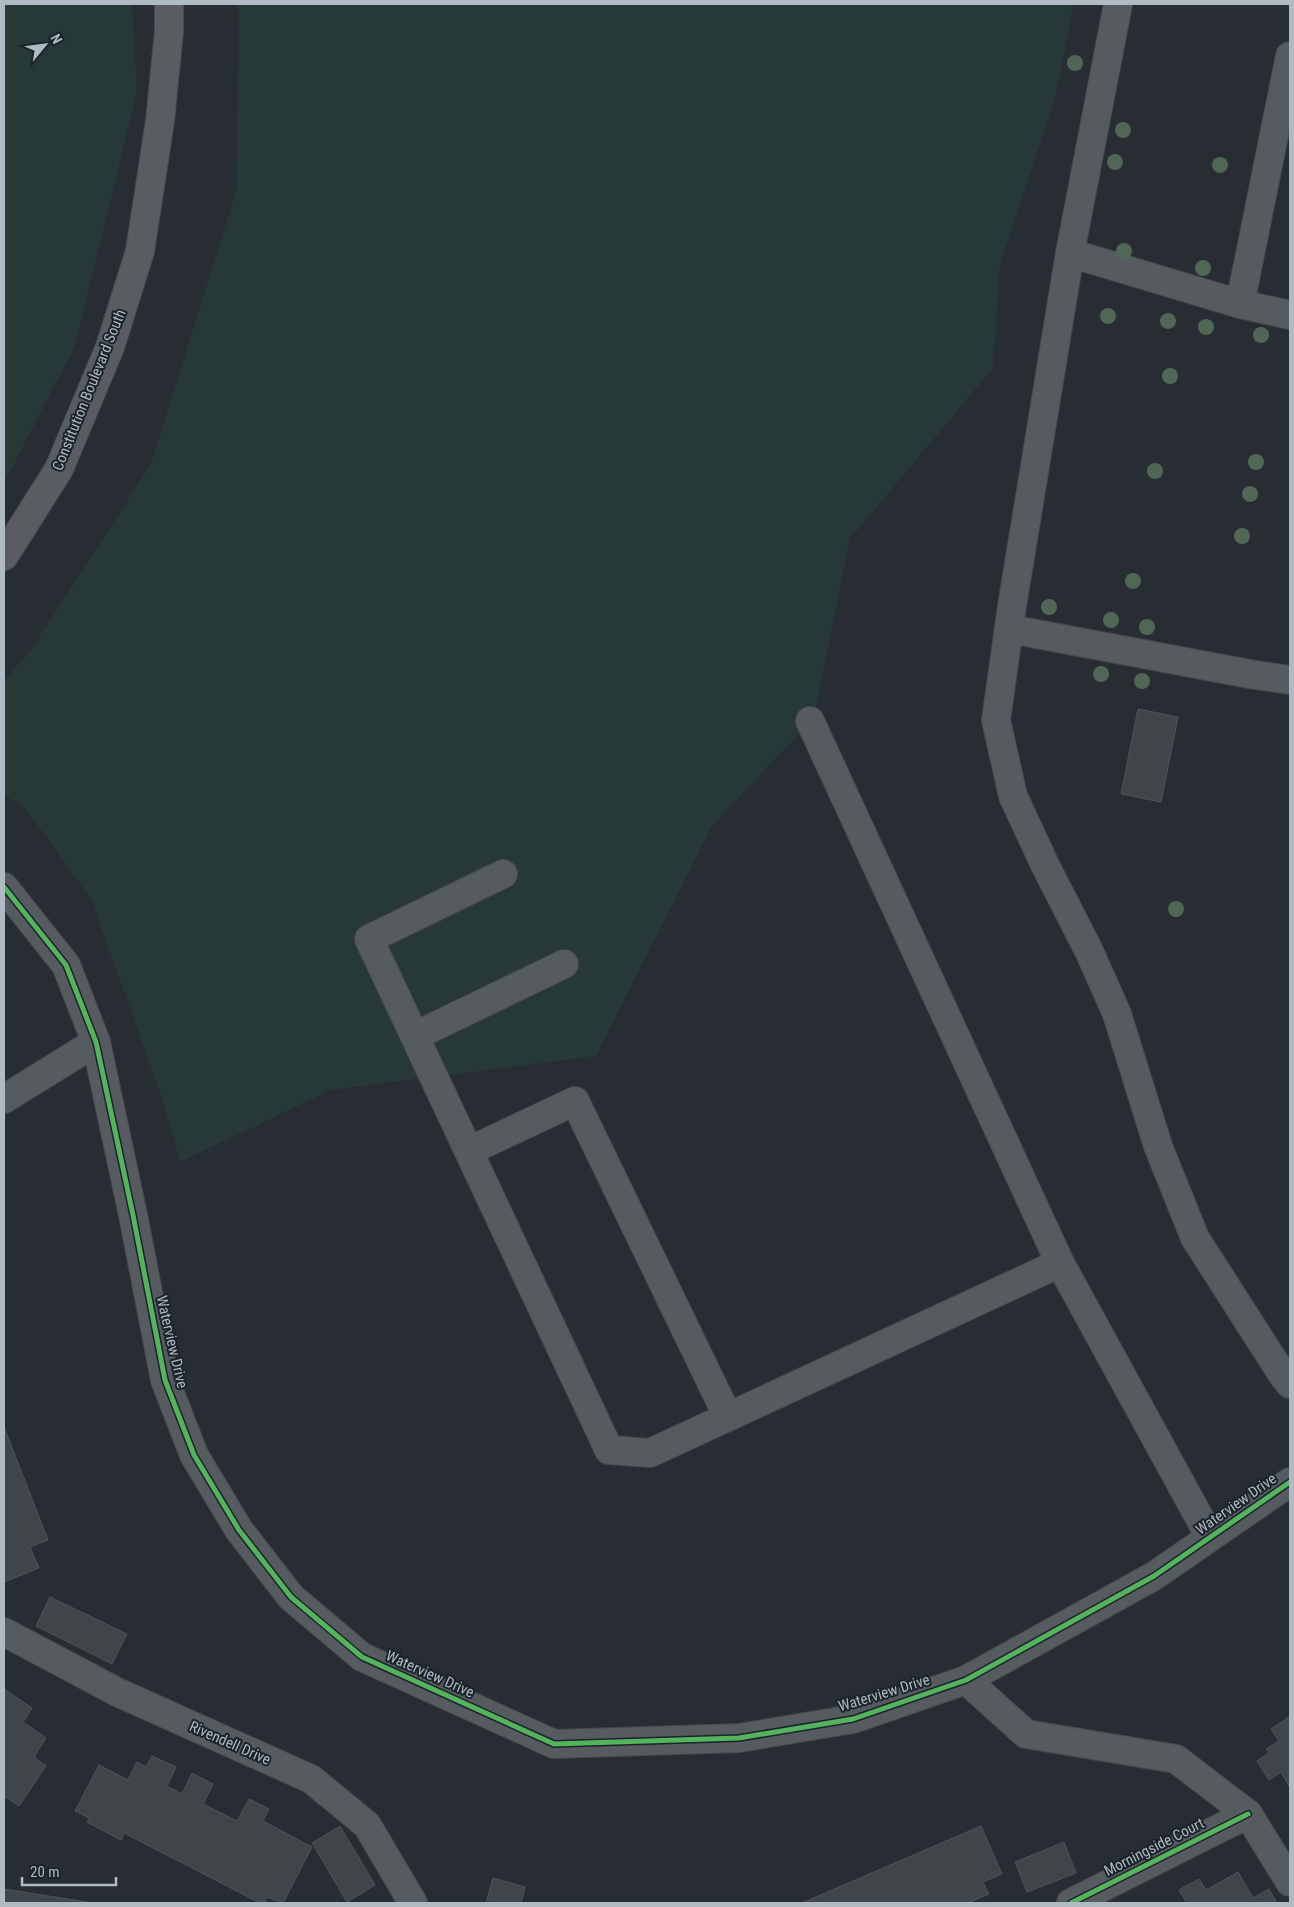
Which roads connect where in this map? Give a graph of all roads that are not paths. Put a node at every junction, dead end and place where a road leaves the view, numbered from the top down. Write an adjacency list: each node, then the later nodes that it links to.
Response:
1 (169, 4): 7 (main road, Constitution Boulevard South)
2 (1118, 4): 4 (street)
3 (1290, 56): 5 (street)
4 (1070, 253): 5 (street); 8 (street)
5 (1240, 304): 6 (street)
6 (1290, 315)
7 (4, 556)
8 (1010, 629): 9 (street); 19 (street)
9 (1290, 680)
10 (810, 721): 18 (street)
11 (503, 874): 14 (street)
12 (4, 887): 15 (street, Waterview Drive)
13 (564, 964): 14 (street)
14 (415, 1036): 17 (street)
15 (96, 1042): 16 (street); 24 (street, Waterview Drive)
16 (4, 1099)
17 (469, 1151): 20 (street); 20 (street)
18 (1060, 1263): 20 (street); 22 (street)
19 (1290, 1384)
20 (728, 1417)
21 (1290, 1482): 22 (street, Waterview Drive)
22 (1210, 1537): 24 (street, Waterview Drive)
23 (4, 1632): 27 (street, Rivendell Drive)
24 (966, 1680): 25 (street)
25 (1248, 1814): 26 (street); 28 (street, Morningside Court)
26 (1290, 1882)
27 (413, 1903)
28 (1072, 1903)

